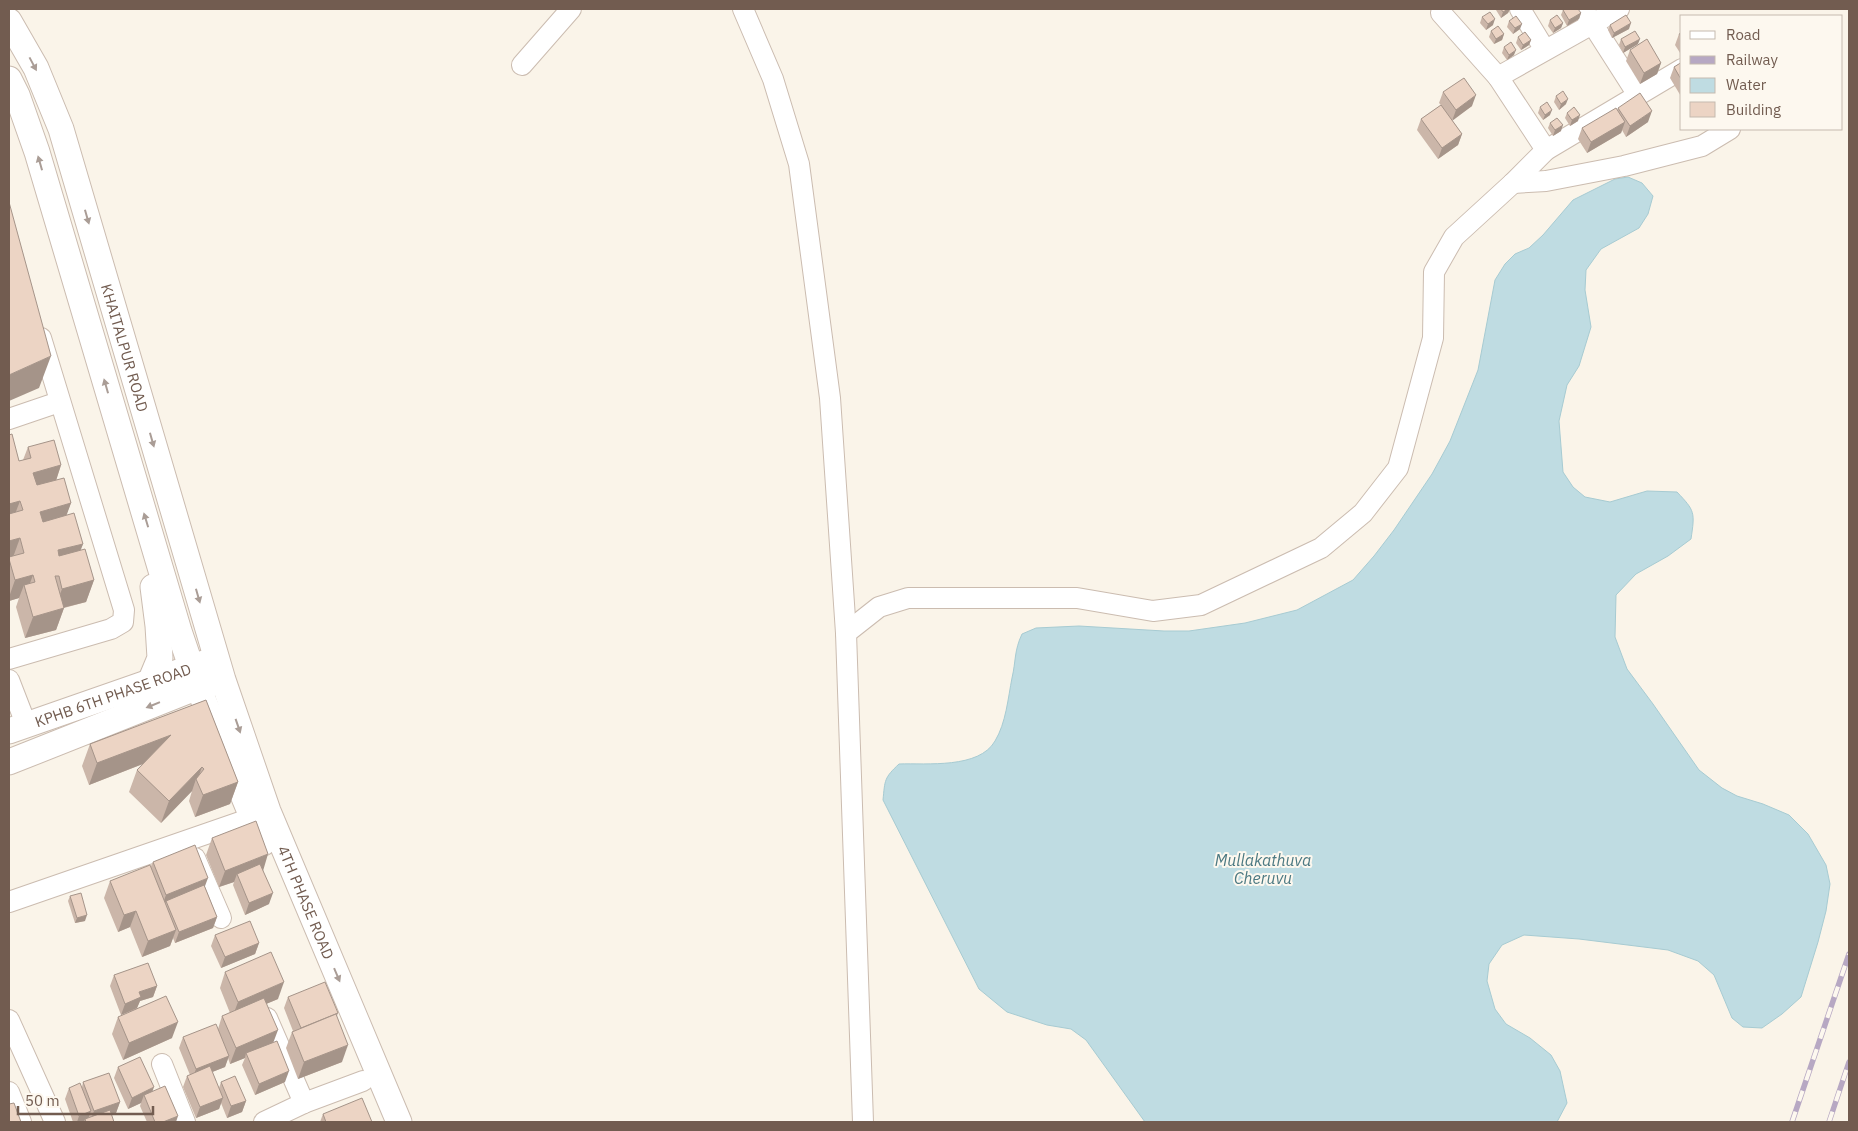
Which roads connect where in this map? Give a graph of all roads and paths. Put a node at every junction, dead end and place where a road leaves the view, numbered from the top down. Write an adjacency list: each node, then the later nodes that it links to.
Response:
1 (571, 9): 9 (street)
2 (743, 9): 21 (street)
3 (1520, 9): 8 (street)
4 (1619, 9): 6 (street)
5 (1441, 13): 11 (street)
6 (1588, 16): 8 (street); 13 (street)
7 (9, 21): 23 (street, KHAITALPUR ROAD, one-way to 23)
8 (1545, 50): 11 (street)
9 (522, 65)
10 (1680, 70): 13 (street)
11 (1498, 77): 15 (street)
12 (9, 79): 20 (street, KHAITALPUR ROAD, one-way to 12)
13 (1638, 95): 15 (street)
14 (1728, 130): 16 (street)
15 (1546, 150): 16 (street)
16 (1514, 183): 21 (street)
17 (35, 319): 18 (street)
18 (59, 402): 19 (street); 22 (street)
19 (9, 419)
20 (155, 552): 24 (street, KHAITALPUR ROAD); 26 (street)
21 (846, 633): 45 (street)
22 (9, 659)
23 (219, 670): 24 (street, KPHB 6TH PHASE ROAD); 44 (street, 4TH PHASE ROAD, one-way to 44)
24 (195, 677): 26 (street, KPHB 6TH PHASE ROAD); 28 (street, KPHB 6TH PHASE ROAD, one-way to 28); 29 (street, 4TH PHASE ROAD)
25 (9, 680): 27 (street)
26 (150, 682): 27 (street, KPHB 6TH PHASE ROAD)
27 (17, 728)
28 (9, 762)
29 (252, 818): 30 (street); 36 (street, 4TH PHASE ROAD)
30 (187, 840): 31 (street); 32 (street)
31 (9, 902)
32 (221, 918)
33 (267, 1018): 38 (street)
34 (9, 1020): 40 (street)
35 (162, 1064): 41 (street)
36 (363, 1080): 38 (street); 43 (street, 4TH PHASE ROAD)
37 (9, 1092): 39 (street)
38 (304, 1104): 42 (street)
39 (21, 1122)
40 (55, 1122)
41 (186, 1122)
42 (264, 1122)
43 (380, 1122)
44 (399, 1122)
45 (863, 1122)

